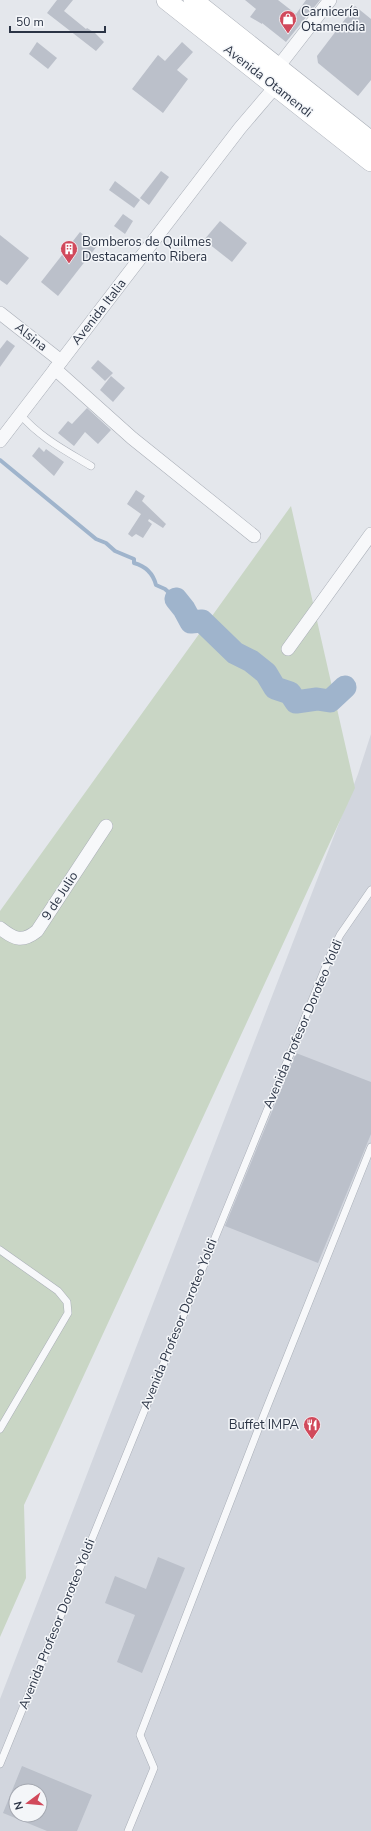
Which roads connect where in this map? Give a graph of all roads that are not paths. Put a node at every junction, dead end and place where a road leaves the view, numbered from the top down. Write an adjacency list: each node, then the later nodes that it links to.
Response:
1 (166, 0): 5 (main road, Avenida Otamendi)
2 (193, 0): 4 (main road, Avenida Otamendi)
3 (330, 0): 4 (street)
4 (278, 67): 5 (street); 6 (main road, Avenida Otamendi)
5 (276, 87): 7 (main road, Avenida Otamendi); 9 (street, Avenida Italia)
6 (371, 141)
7 (371, 162)
8 (0, 313): 9 (street, Alsina)
9 (58, 365): 10 (street, Avenida Italia); 14 (street, Alsina)
10 (20, 414): 11 (street, Avenida Italia); 12 (lane)
11 (0, 441)
12 (91, 466)
13 (371, 534): 15 (street)
14 (254, 536)
15 (288, 649)
16 (106, 826): 18 (street, 9 de Julio)
17 (371, 890): 22 (lane, Avenida Profesor Doroteo Yoldi)
18 (0, 928)
19 (371, 1148): 23 (lane)
20 (0, 1250): 21 (lane)
21 (0, 1429)
22 (0, 1764)
23 (128, 1831)

